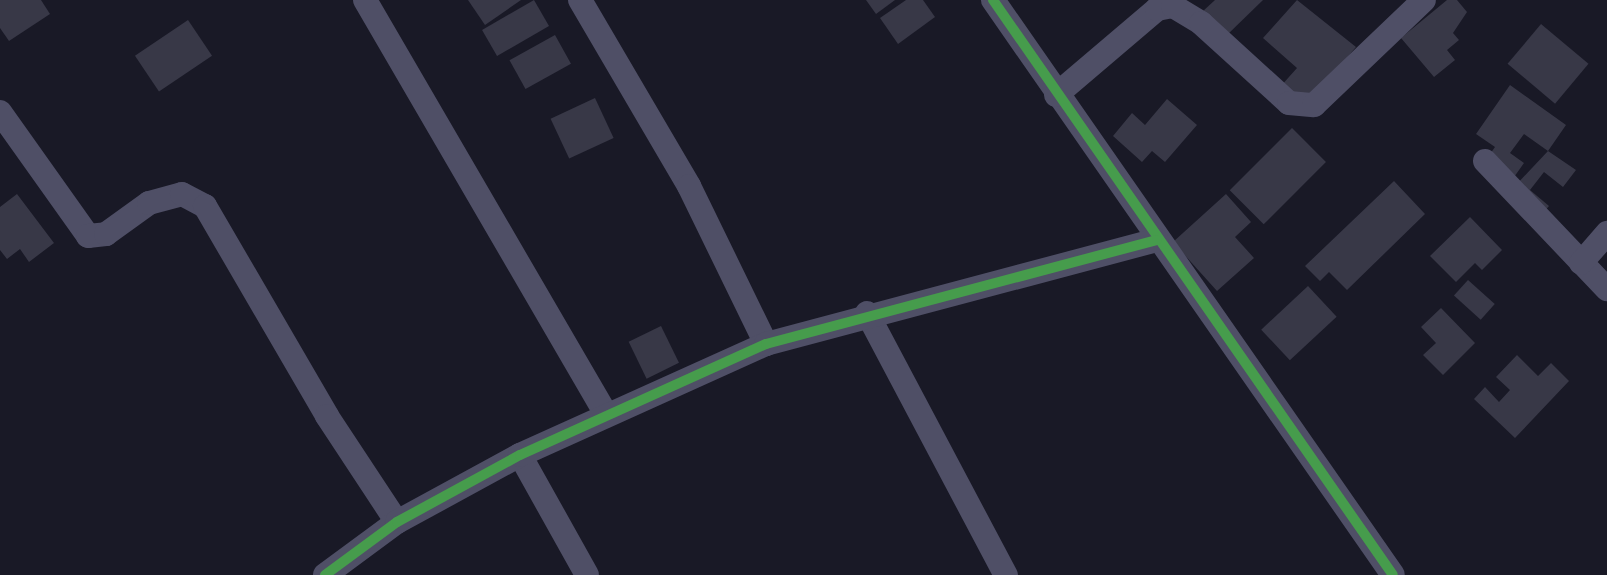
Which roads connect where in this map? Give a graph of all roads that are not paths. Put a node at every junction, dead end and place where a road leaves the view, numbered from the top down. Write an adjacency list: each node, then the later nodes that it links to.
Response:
1 (365, 0): 14 (street)
2 (580, 0): 13 (street)
3 (993, 0): 5 (street)
4 (1424, 0): 5 (street)
5 (1056, 95): 9 (street)
6 (0, 113): 16 (street)
7 (1485, 161): 10 (street)
8 (1607, 233): 10 (street)
9 (1156, 240): 12 (street); 20 (street)
10 (1581, 262): 11 (street)
11 (1607, 289)
12 (867, 313): 13 (street); 19 (street)
13 (766, 344): 14 (street)
14 (607, 415): 15 (street)
15 (520, 455): 16 (street); 18 (street)
16 (397, 522): 17 (street)
17 (325, 575)
18 (587, 575)
19 (1006, 575)
20 (1394, 575)

